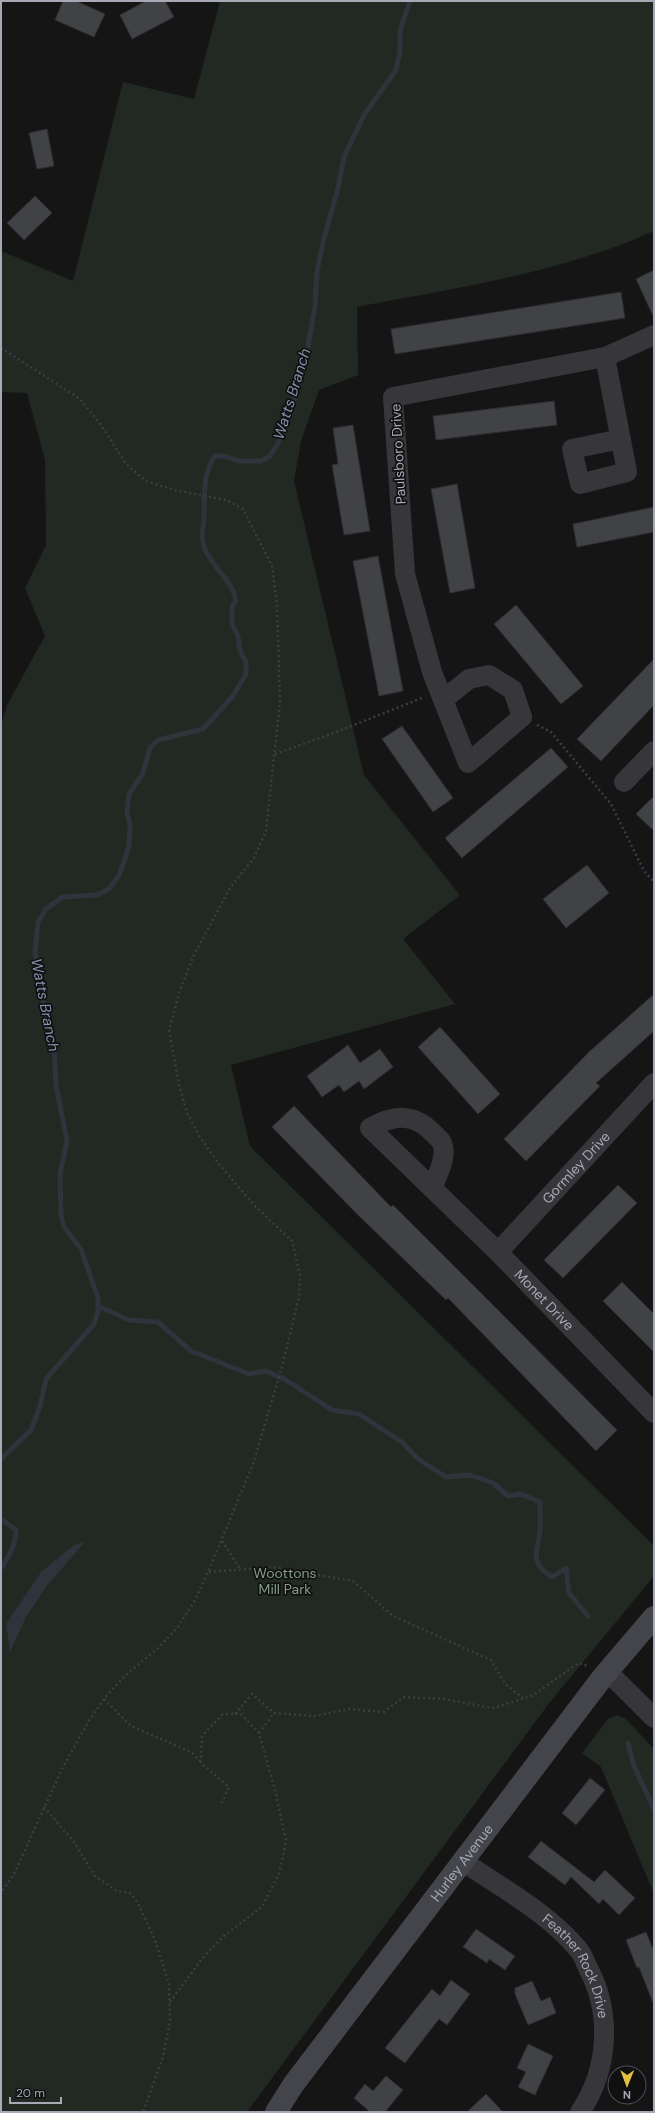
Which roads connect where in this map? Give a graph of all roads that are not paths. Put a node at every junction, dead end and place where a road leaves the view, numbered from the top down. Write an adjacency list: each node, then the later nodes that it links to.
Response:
1 (654, 335): 2 (street, Paulsboro Drive)
2 (605, 358): 3 (street); 4 (street, Paulsboro Drive)
3 (621, 439)
4 (441, 696): 4 (street, Paulsboro Drive)
5 (654, 751): 6 (street)
6 (624, 782)
7 (654, 1083): 9 (street, Gormley Drive)
8 (432, 1188): 9 (street, Monet Drive)
9 (498, 1252): 10 (street, Monet Drive)
10 (654, 1413)
11 (654, 1617): 12 (street, Hurley Avenue)
12 (608, 1672): 13 (street); 14 (street, Hurley Avenue)
13 (654, 1718)
14 (462, 1861): 15 (street, Hurley Avenue); 16 (street, Feather Rock Drive)
15 (276, 2112)
16 (580, 2112)

